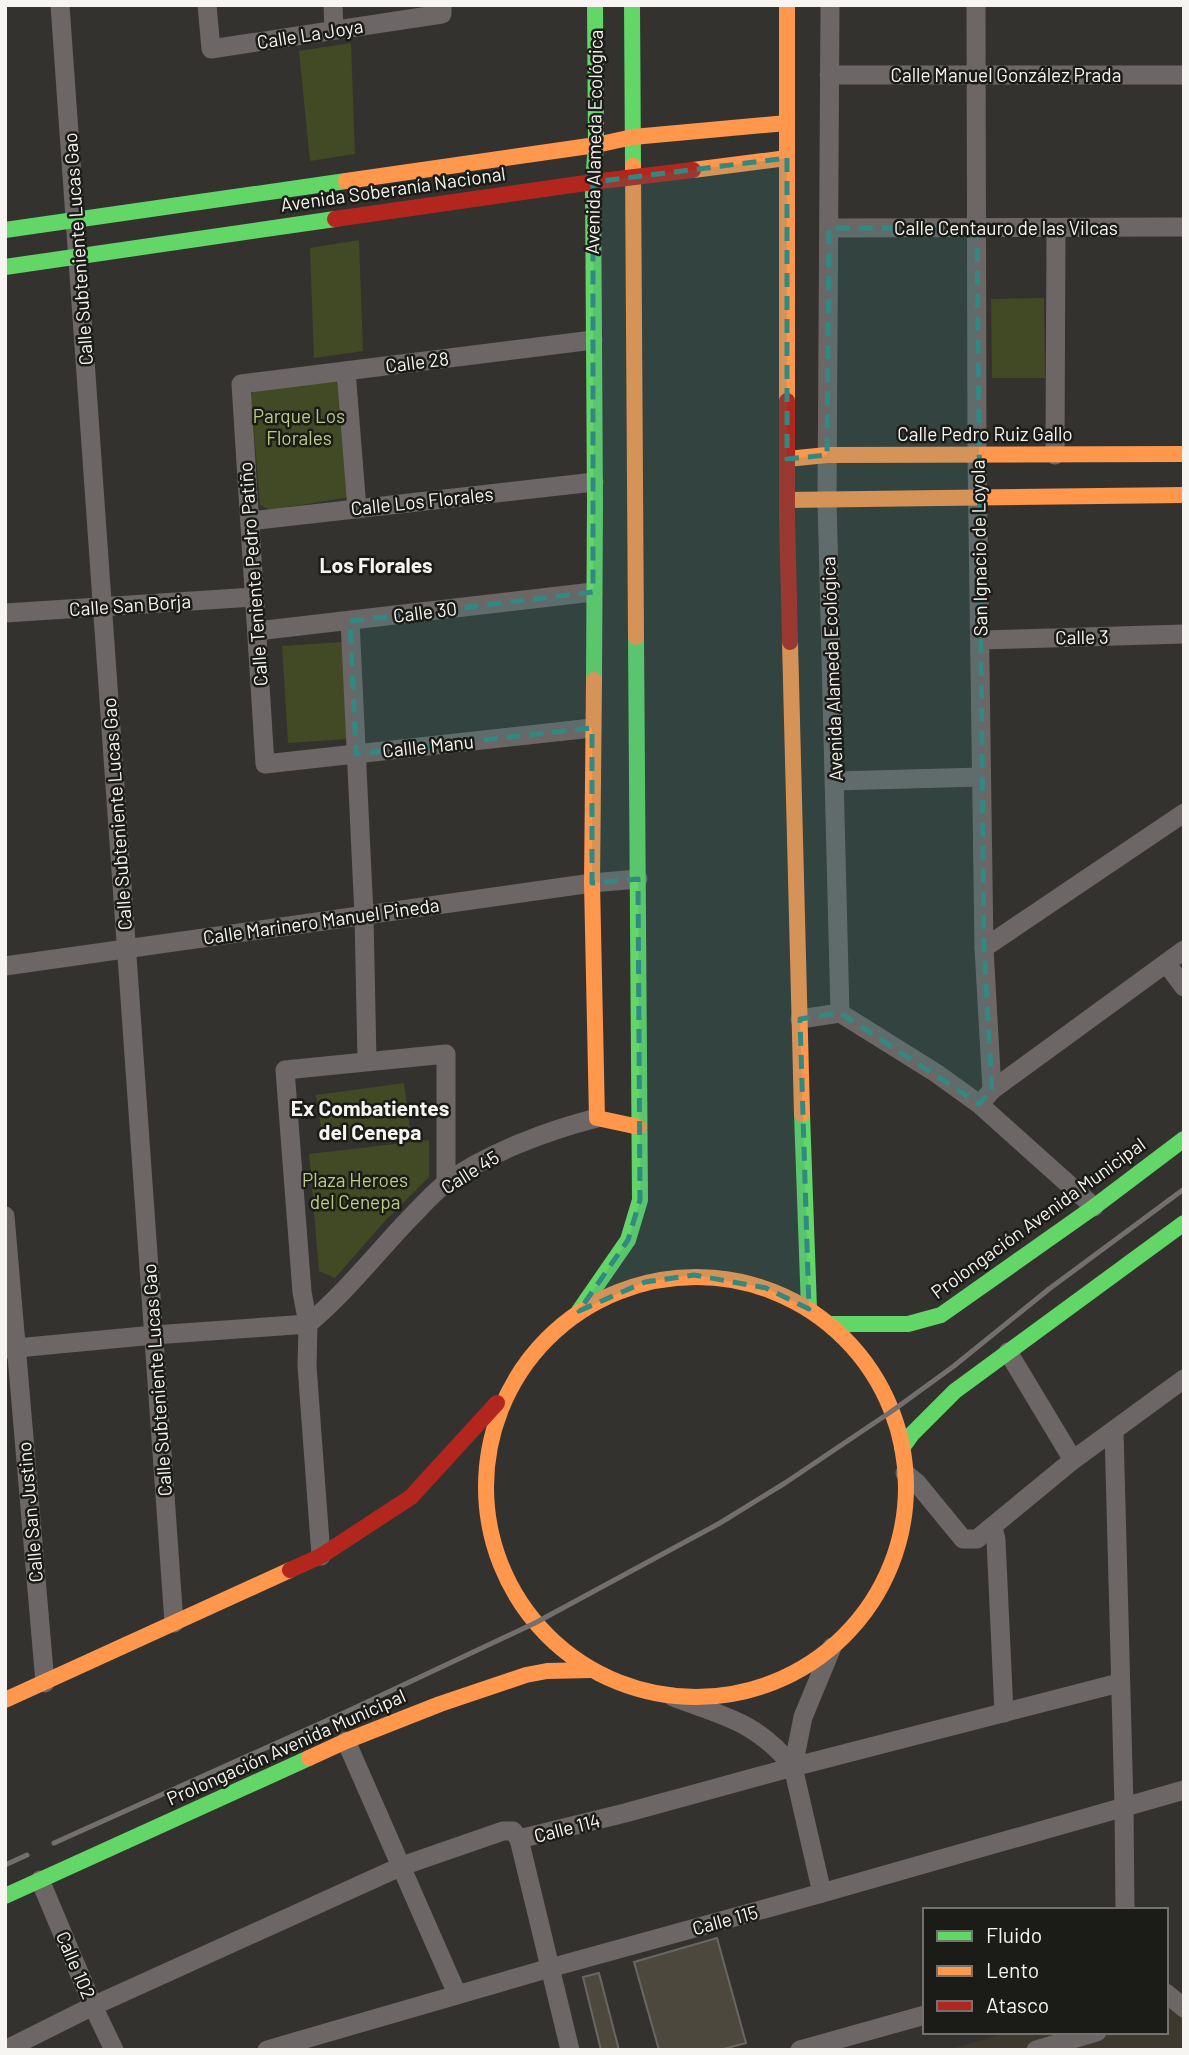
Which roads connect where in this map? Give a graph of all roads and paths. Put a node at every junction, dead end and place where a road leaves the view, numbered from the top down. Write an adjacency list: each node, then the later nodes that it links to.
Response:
1 (60, 5): 21 (street, Calle Subteniente Lucas Gao)
2 (207, 5): 10 (street, Calle La Joya)
3 (332, 5): 10 (street)
4 (442, 5): 10 (street, Calle La Joya)
5 (595, 5): 16 (main road, Avenida Alameda Ecológica)
6 (632, 5): 15 (main road, Avenida Alameda Ecológica)
7 (787, 5): 14 (main road, Avenida Alameda Ecológica)
8 (830, 5): 11 (street, Avenida Alameda Ecológica)
9 (976, 5): 13 (street, San Ignacio de Loyola)
10 (334, 30)
11 (829, 75): 13 (street, Calle Manuel González Prada); 23 (street, Avenida Alameda Ecológica)
12 (1184, 75): 13 (street, Calle Manuel González Prada)
13 (975, 76): 24 (street, San Ignacio de Loyola)
14 (787, 124): 15 (main road, Avenida Soberanía Nacional); 17 (main road, Avenida Alameda Ecológica)
15 (633, 137): 16 (main road, Avenida Soberanía Nacional); 18 (main road, Avenida Alameda Ecológica)
16 (596, 145): 19 (main road, Avenida Alameda Ecológica); 20 (main road, Avenida Soberanía Nacional)
17 (787, 158): 18 (main road, Avenida Soberanía Nacional); 36 (main road, Avenida Alameda Ecológica)
18 (633, 178): 19 (main road, Avenida Soberanía Nacional); 58 (main road, Avenida Alameda Ecológica)
19 (593, 181): 20 (main road, Avenida Soberanía Nacional); 29 (main road, Avenida Alameda Ecológica)
20 (350, 199): 21 (main road, Avenida Soberanía Nacional); 27 (main road, Avenida Soberanía Nacional)
21 (76, 220): 26 (main road, Avenida Soberanía Nacional); 27 (street, Calle Subteniente Lucas Gao)
22 (1184, 227): 25 (street, Calle Centauro de las Vilcas)
23 (829, 228): 24 (street, Calle Centauro de las Vilcas); 33 (street, Avenida Alameda Ecológica)
24 (977, 228): 25 (street, Calle Centauro de las Vilcas); 34 (street, San Ignacio de Loyola)
25 (1056, 228): 35 (street)
26 (5, 230)
27 (79, 256): 28 (main road, Avenida Soberanía Nacional); 46 (street, Calle Subteniente Lucas Gao)
28 (5, 267)
29 (593, 340): 30 (street, Calle 28); 37 (main road, Avenida Alameda Ecológica)
30 (346, 371): 31 (street, Calle 28); 42 (street)
31 (240, 384): 43 (street, Calle Teniente Pedro Patiño)
32 (1184, 454): 35 (main road, Calle Pedro Ruiz Gallo)
33 (827, 455): 34 (main road, Calle Pedro Ruiz Gallo); 36 (main road, Calle Pedro Ruiz Gallo); 41 (street, Avenida Alameda Ecológica)
34 (977, 455): 35 (main road, Calle Pedro Ruiz Gallo); 39 (street, San Ignacio de Loyola)
35 (1055, 455)
36 (787, 459): 40 (main road, Avenida Alameda Ecológica)
37 (594, 482): 42 (street, Calle Los Florales); 44 (main road, Avenida Alameda Ecológica)
38 (1184, 495): 39 (main road)
39 (978, 496): 41 (main road); 51 (street, San Ignacio de Loyola)
40 (787, 500): 41 (main road); 68 (main road, Avenida Alameda Ecológica)
41 (827, 500): 56 (street, Avenida Alameda Ecológica)
42 (357, 509): 43 (street, Calle Los Florales)
43 (250, 521): 45 (street, Calle Teniente Pedro Patiño)
44 (593, 592): 48 (street, Calle 30); 52 (main road, Avenida Alameda Ecológica)
45 (254, 597): 46 (street, Calle San Borja); 49 (street, Calle Teniente Pedro Patiño)
46 (103, 607): 47 (street, Calle San Borja); 62 (street, Calle Subteniente Lucas Gao)
47 (5, 613)
48 (350, 621): 49 (street, Calle 30); 53 (street)
49 (257, 631): 54 (street, Calle Teniente Pedro Patiño)
50 (1184, 634): 51 (street, Calle 3)
51 (980, 640): 55 (street, San Ignacio de Loyola)
52 (592, 727): 53 (street, Callle Manu); 59 (main road, Avenida Alameda Ecológica)
53 (356, 754): 54 (street, Callle Manu); 60 (street)
54 (265, 764)
55 (981, 777): 56 (street); 61 (street, San Ignacio de Loyola)
56 (835, 781): 67 (street, Avenida Alameda Ecológica)
57 (1184, 813): 61 (street)
58 (638, 879): 59 (street, Calle Marinero Manuel Pineda); 72 (main road, Avenida Alameda Ecológica)
59 (592, 883): 60 (street, Calle Marinero Manuel Pineda); 71 (main road, Avenida Alameda Ecológica)
60 (364, 915): 62 (street, Calle Marinero Manuel Pineda); 69 (street)
61 (984, 948): 70 (street, San Ignacio de Loyola)
62 (127, 949): 65 (street, Calle Marinero Manuel Pineda); 82 (street, Calle Subteniente Lucas Gao)
63 (1184, 950): 64 (street)
64 (1166, 963): 66 (street); 70 (street)
65 (5, 966)
66 (1184, 987)
67 (840, 1013): 68 (street); 70 (street)
68 (800, 1019): 78 (main road, Avenida Alameda Ecológica)
69 (367, 1061): 74 (street); 80 (street)
70 (986, 1097): 75 (street)
71 (597, 1118): 72 (main road); 74 (street, Calle 45)
72 (639, 1126): 79 (main road, Avenida Alameda Ecológica)
73 (1184, 1139): 75 (main road, Prolongación Avenida Municipal)
74 (446, 1183): 80 (street, Calle 45)
75 (1094, 1207): 81 (main road, Prolongación Avenida Municipal)
76 (5, 1216): 83 (street, Calle San Justino)
77 (1184, 1223): 84 (main road)
78 (809, 1309): 79 (main road, Prolongación Avenida Municipal); 81 (main road, Prolongación Avenida Municipal)
79 (579, 1311): 86 (main road, Prolongación Avenida Municipal)
80 (309, 1324): 82 (street); 92 (street)
81 (829, 1324): 88 (main road, Prolongación Avenida Municipal)
82 (154, 1335): 83 (street); 93 (street, Calle Subteniente Lucas Gao)
83 (11, 1349): 96 (street, Calle San Justino)
84 (1009, 1352): 88 (main road); 89 (street)
85 (1184, 1379): 87 (street)
86 (513, 1382): 92 (main road, Prolongación Avenida Municipal); 95 (main road, Prolongación Avenida Municipal)
87 (1114, 1431): 89 (street); 97 (street)
88 (902, 1448): 90 (main road, Prolongación Avenida Municipal)
89 (1073, 1460): 91 (street)
90 (905, 1473): 91 (street); 94 (main road, Prolongación Avenida Municipal)
91 (993, 1527): 100 (street)
92 (321, 1556): 93 (main road, Prolongación Avenida Municipal)
93 (174, 1623): 96 (main road, Prolongación Avenida Municipal)
94 (832, 1647): 98 (main road, Prolongación Avenida Municipal); 102 (street)
95 (592, 1670): 98 (main road, Prolongación Avenida Municipal); 101 (main road, Prolongación Avenida Municipal)
96 (45, 1683): 99 (main road, Prolongación Avenida Municipal)
97 (1119, 1683): 100 (street, Calle 114); 104 (street)
98 (673, 1697): 102 (street)
99 (5, 1700)
100 (1004, 1713): 102 (street, Calle 114)
101 (346, 1741): 106 (street); 107 (main road, Prolongación Avenida Municipal)
102 (793, 1767): 105 (street, Calle 114); 108 (street)
103 (1184, 1790): 104 (street, Calle 115)
104 (1124, 1806): 108 (street, Calle 115); 110 (street)
105 (519, 1839): 106 (street, Calle 114); 111 (street)
106 (402, 1866): 112 (street); 114 (street, Calle 114)
107 (40, 1880): 109 (main road, Prolongación Avenida Municipal); 114 (street, Calle 102)
108 (822, 1893): 111 (street, Calle 115)
109 (5, 1896)
110 (1125, 1908)
111 (550, 1968): 112 (street, Calle 115); 121 (street)
112 (457, 1994): 120 (street, Calle 115)
113 (1168, 1995): 115 (street)
114 (93, 2006): 118 (street, Calle 114); 119 (street, Calle 102)
115 (1184, 2008)
116 (923, 2016): 122 (street)
117 (1090, 2034): 123 (street)
118 (5, 2050)
119 (114, 2050)
120 (267, 2050)
121 (570, 2050)
122 (800, 2050)
123 (1036, 2050)

